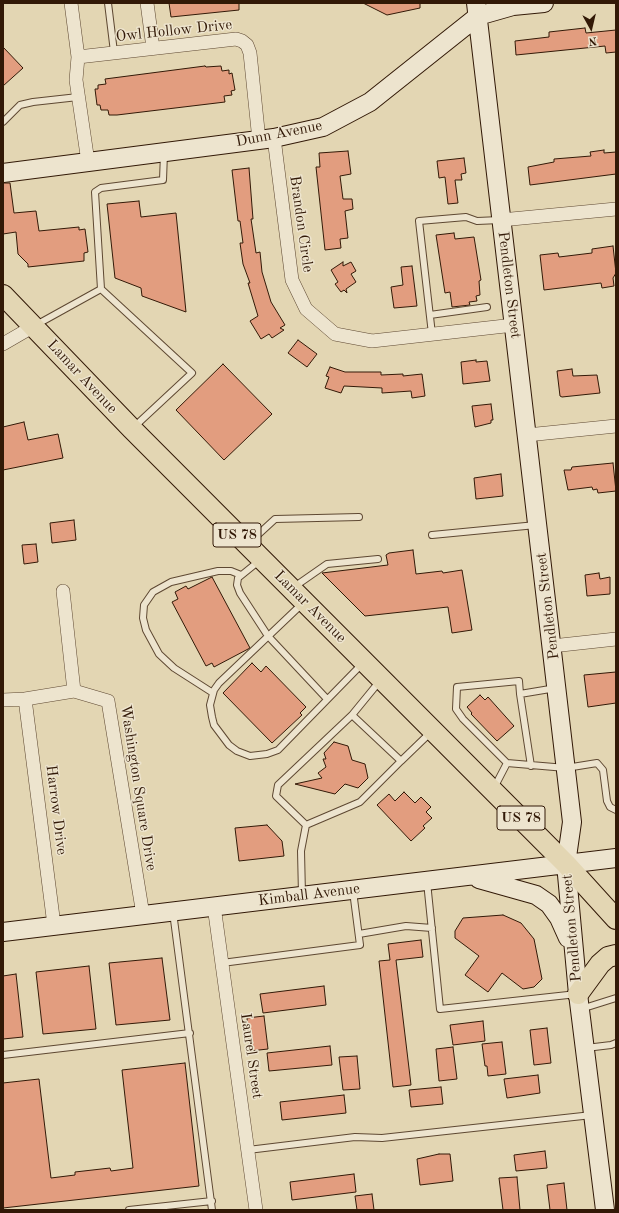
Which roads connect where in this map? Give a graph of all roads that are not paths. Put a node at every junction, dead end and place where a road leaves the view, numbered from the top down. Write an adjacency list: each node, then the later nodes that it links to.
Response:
1 (71, 3): 8 (street)
2 (108, 3): 7 (lane)
3 (147, 3): 6 (street)
4 (544, 3): 5 (main road, Dunn Avenue)
5 (477, 10): 11 (main road, Dunn Avenue); 16 (main road, Pendleton Street)
6 (153, 48): 7 (street, Owl Hollow Drive); 11 (street, Owl Hollow Drive)
7 (114, 52): 8 (street, Owl Hollow Drive)
8 (78, 57): 9 (street)
9 (78, 97): 10 (lane); 13 (street)
10 (3, 122)
11 (266, 139): 12 (main road, Dunn Avenue); 23 (street, Brandon Circle)
12 (164, 152): 13 (main road, Dunn Avenue); 17 (lane)
13 (88, 162): 14 (main road, Dunn Avenue)
14 (3, 173)
15 (616, 209): 16 (street)
16 (501, 220): 20 (lane); 21 (main road, Pendleton Street)
17 (101, 289): 22 (lane); 26 (lane)
18 (3, 295): 22 (main road, Lamar Avenue / US 78)
19 (487, 307): 20 (lane)
20 (430, 315): 23 (lane)
21 (514, 325): 23 (street, Brandon Circle); 27 (main road, Pendleton Street)
22 (34, 326): 24 (street); 26 (main road, Lamar Avenue / US 78)
23 (432, 334)
24 (3, 344)
25 (616, 426): 27 (street)
26 (132, 430): 31 (main road, Lamar Avenue / US 78)
27 (527, 436): 29 (main road, Pendleton Street)
28 (359, 517): 31 (lane)
29 (538, 525): 30 (lane); 39 (main road, Pendleton Street)
30 (432, 535)
31 (247, 545): 32 (main road, Lamar Avenue / US 78)
32 (261, 559): 34 (lane); 36 (main road, Lamar Avenue / US 78)
33 (378, 559): 36 (lane)
34 (241, 575): 37 (lane); 44 (lane)
35 (63, 591): 43 (street)
36 (298, 595): 37 (lane); 40 (main road, Lamar Avenue / US 78)
37 (268, 636): 44 (lane); 47 (lane)
38 (616, 639): 39 (street)
39 (552, 646): 42 (main road, Pendleton Street)
40 (364, 662): 41 (main road, Lamar Avenue / US 78); 47 (lane)
41 (381, 679): 49 (lane); 50 (main road, Lamar Avenue / US 78)
42 (557, 688): 45 (lane); 54 (main road, Pendleton Street)
43 (74, 691): 46 (street, Washington Square Drive); 66 (street, Washington Square Drive)
44 (213, 693): 47 (lane)
45 (520, 694): 52 (lane); 53 (lane)
46 (25, 699): 48 (street, Washington Square Drive); 68 (street, Harrow Drive)
47 (327, 699)
48 (3, 700)
49 (352, 714): 51 (lane); 57 (lane)
50 (433, 730): 51 (lane); 55 (main road, Lamar Avenue / US 78)
51 (401, 761): 57 (lane)
52 (507, 763): 53 (lane); 55 (lane)
53 (531, 766): 54 (lane)
54 (566, 768): 56 (lane); 59 (main road, Pendleton Street)
55 (493, 790): 59 (main road, Lamar Avenue / US 78)
56 (616, 810)
57 (306, 825): 63 (lane)
58 (616, 858): 59 (main road, Kimball Avenue)
59 (566, 864): 60 (main road, Kimball Avenue); 67 (main road, Lamar Avenue / US 78); 72 (main road, Pendleton Street)
60 (466, 876): 61 (main road, Kimball Avenue); 72 (main road)
61 (427, 880): 62 (main road, Kimball Avenue); 69 (lane)
62 (353, 889): 63 (main road, Kimball Avenue); 71 (lane)
63 (302, 896): 64 (main road, Kimball Avenue)
64 (214, 906): 65 (main road, Kimball Avenue); 74 (street, Laurel Street)
65 (173, 911): 66 (main road, Kimball Avenue); 77 (lane)
66 (143, 915): 68 (main road, Kimball Avenue)
67 (616, 919)
68 (54, 925): 70 (main road, Kimball Avenue)
69 (432, 928): 71 (lane); 76 (lane)
70 (3, 932)
71 (359, 934): 74 (lane)
72 (575, 953): 76 (main road, Pendleton Street)
73 (616, 954): 76 (main road)
74 (222, 963): 82 (street, Laurel Street)
75 (616, 998): 76 (lane)
76 (579, 1002): 79 (main road, Pendleton Street)
77 (190, 1033): 80 (lane); 83 (lane)
78 (616, 1043): 79 (lane)
79 (585, 1048): 81 (main road, Pendleton Street)
80 (3, 1055)
81 (593, 1115): 82 (lane); 87 (main road, Pendleton Street)
82 (248, 1150): 86 (street, Laurel Street)
83 (212, 1201): 84 (lane); 85 (lane)
84 (129, 1210)
85 (212, 1210)
86 (256, 1210)
87 (605, 1210)

